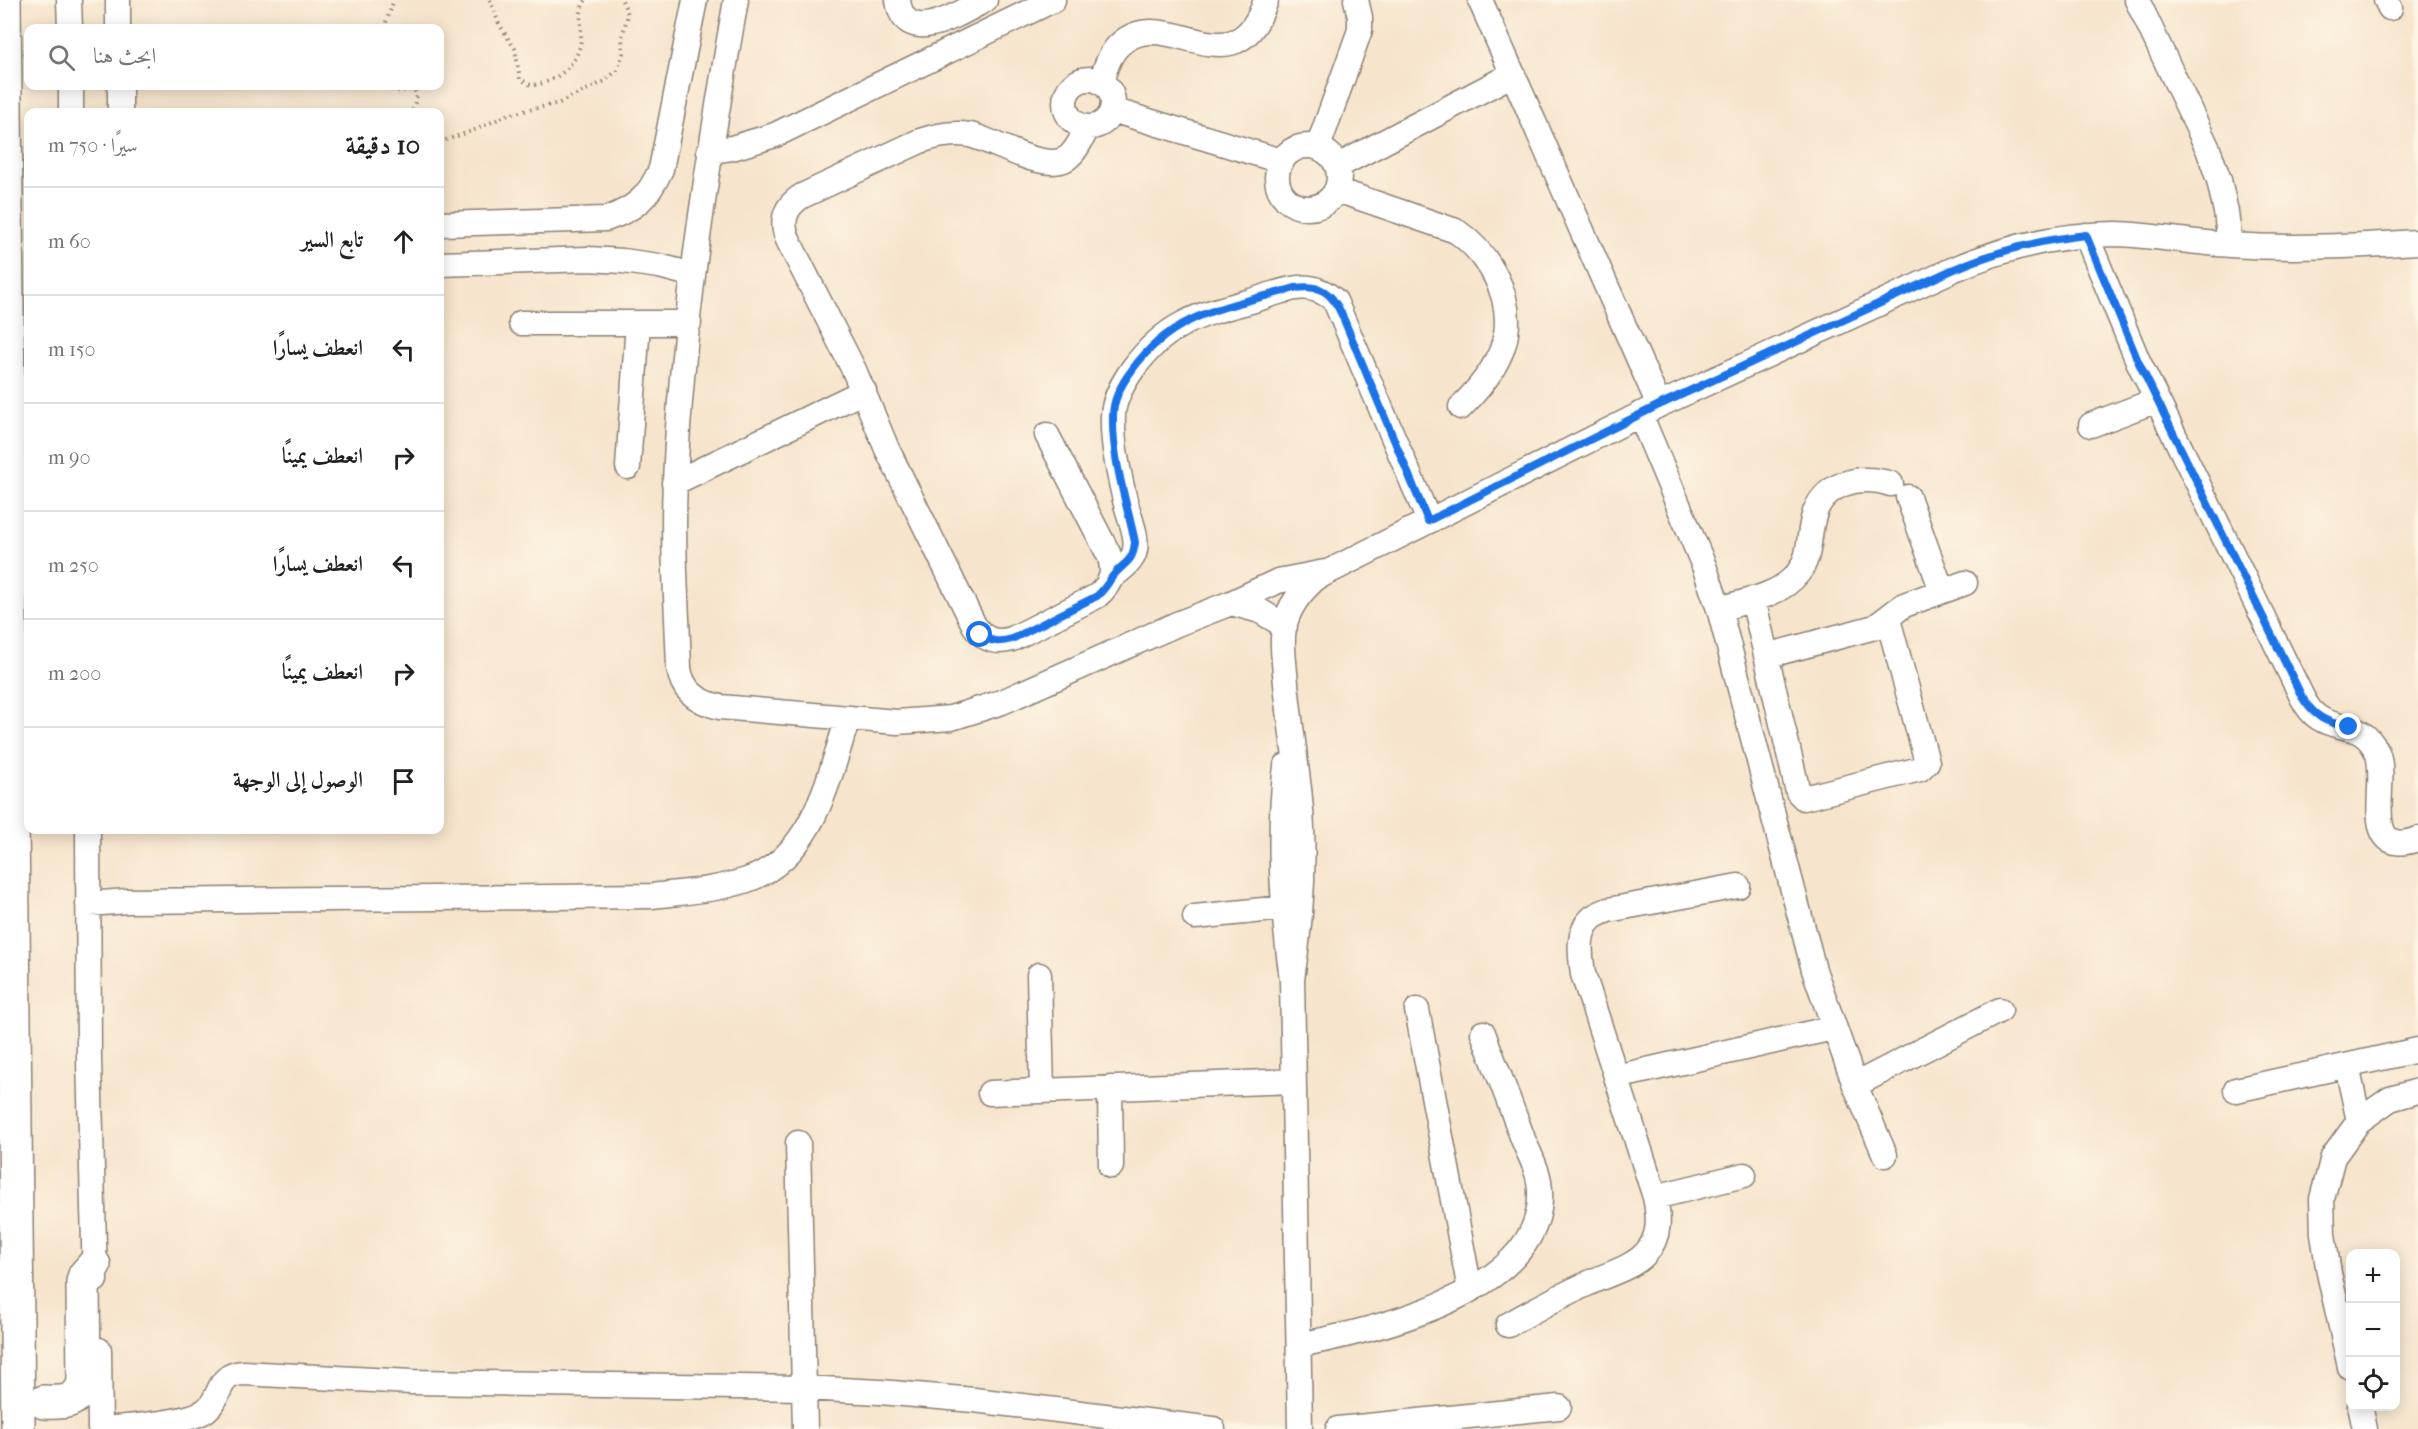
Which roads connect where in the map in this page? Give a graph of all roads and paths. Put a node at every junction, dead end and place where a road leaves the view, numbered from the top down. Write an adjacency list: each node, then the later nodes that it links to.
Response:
1 (4, 0): 95 (highway)
2 (69, 0): 17 (street)
3 (118, 0): 18 (street)
4 (394, 0): 19 (path)
5 (490, 0): 6 (path)
6 (586, 0)
7 (622, 0): 32 (path)
8 (695, 0): 38 (street)
9 (736, 0): 34 (street)
10 (898, 0): 11 (street)
11 (985, 0)
12 (1053, 0): 34 (street)
13 (1266, 0): 21 (street)
14 (1356, 0): 33 (street)
15 (1480, 0): 20 (street)
16 (2138, 0): 41 (street)
17 (70, 24)
18 (118, 24)
19 (385, 24)
20 (1513, 74): 36 (street); 50 (street)
21 (1101, 82): 30 (street); 31 (street)
22 (71, 90): 27 (street)
23 (120, 90): 28 (street)
24 (394, 90): 26 (path)
25 (414, 90): 29 (path)
26 (414, 90)
27 (71, 108)
28 (120, 108)
29 (413, 108)
30 (1112, 110): 31 (street); 35 (street)
31 (1088, 127): 47 (street)
32 (444, 141)
33 (1318, 147): 35 (street); 36 (street)
34 (709, 151): 43 (street)
35 (1281, 161): 37 (street)
36 (1338, 166): 37 (street)
37 (1337, 190): 49 (street)
38 (444, 224)
39 (2086, 235): 41 (street); 48 (street); 50 (street)
40 (2418, 242): 41 (street)
41 (2230, 245)
42 (444, 264): 43 (street)
43 (693, 275): 46 (street)
44 (521, 323): 45 (street)
45 (638, 323): 46 (street); 53 (street)
46 (689, 323): 54 (street)
47 (864, 391): 54 (street); 57 (street)
48 (2157, 400): 51 (street); 67 (street)
49 (1461, 407)
50 (1649, 410): 55 (street); 60 (street)
51 (2091, 425)
52 (1047, 435): 57 (street)
53 (628, 467)
54 (674, 483): 64 (street)
55 (1428, 521): 56 (street); 57 (street)
56 (1328, 571): 59 (street); 62 (street)
57 (1112, 577)
58 (1753, 599): 60 (street); 61 (street); 63 (street)
59 (1232, 603): 62 (street); 64 (street)
60 (1719, 609): 76 (street)
61 (1888, 619): 63 (street); 63 (street)
62 (1285, 626): 65 (street)
63 (1766, 656)
64 (848, 718): 69 (street)
65 (1290, 731): 70 (street); 73 (street)
66 (88, 834): 69 (street)
67 (2418, 839)
68 (1738, 886): 80 (street)
69 (88, 904): 94 (street)
70 (1283, 908): 71 (street); 73 (street)
71 (1195, 917)
72 (1039, 975): 84 (street)
73 (1292, 979): 81 (street)
74 (1418, 1010): 96 (street)
75 (2000, 1010): 82 (street)
76 (1833, 1028): 80 (street); 82 (street)
77 (1483, 1033): 96 (street)
78 (2418, 1050): 79 (street)
79 (2347, 1066): 85 (street); 88 (street)
80 (1616, 1077): 93 (street)
81 (1293, 1081): 83 (street); 98 (street)
82 (1855, 1085): 90 (street)
83 (1110, 1088): 84 (street); 91 (street)
84 (1042, 1090): 87 (street)
85 (2236, 1090)
86 (2418, 1091): 88 (street)
87 (990, 1093)
88 (2359, 1121): 99 (street)
89 (798, 1143): 100 (street)
90 (1885, 1155)
91 (1111, 1166)
92 (1744, 1174): 93 (street)
93 (1655, 1197): 97 (street)
94 (94, 1265): 103 (highway); 106 (street)
95 (16, 1266): 103 (highway); 105 (highway)
96 (1470, 1290): 98 (street)
97 (1508, 1325)
98 (1299, 1345): 109 (street)
99 (2348, 1357)
100 (804, 1388): 106 (street); 107 (street); 108 (street)
101 (1558, 1407): 104 (street)
102 (2361, 1411): 111 (street)
103 (46, 1416)
104 (1449, 1424): 110 (street)
105 (18, 1429)
106 (102, 1429)
107 (805, 1429)
108 (1213, 1429)
109 (1300, 1429)
110 (1338, 1429)
111 (2365, 1429)

